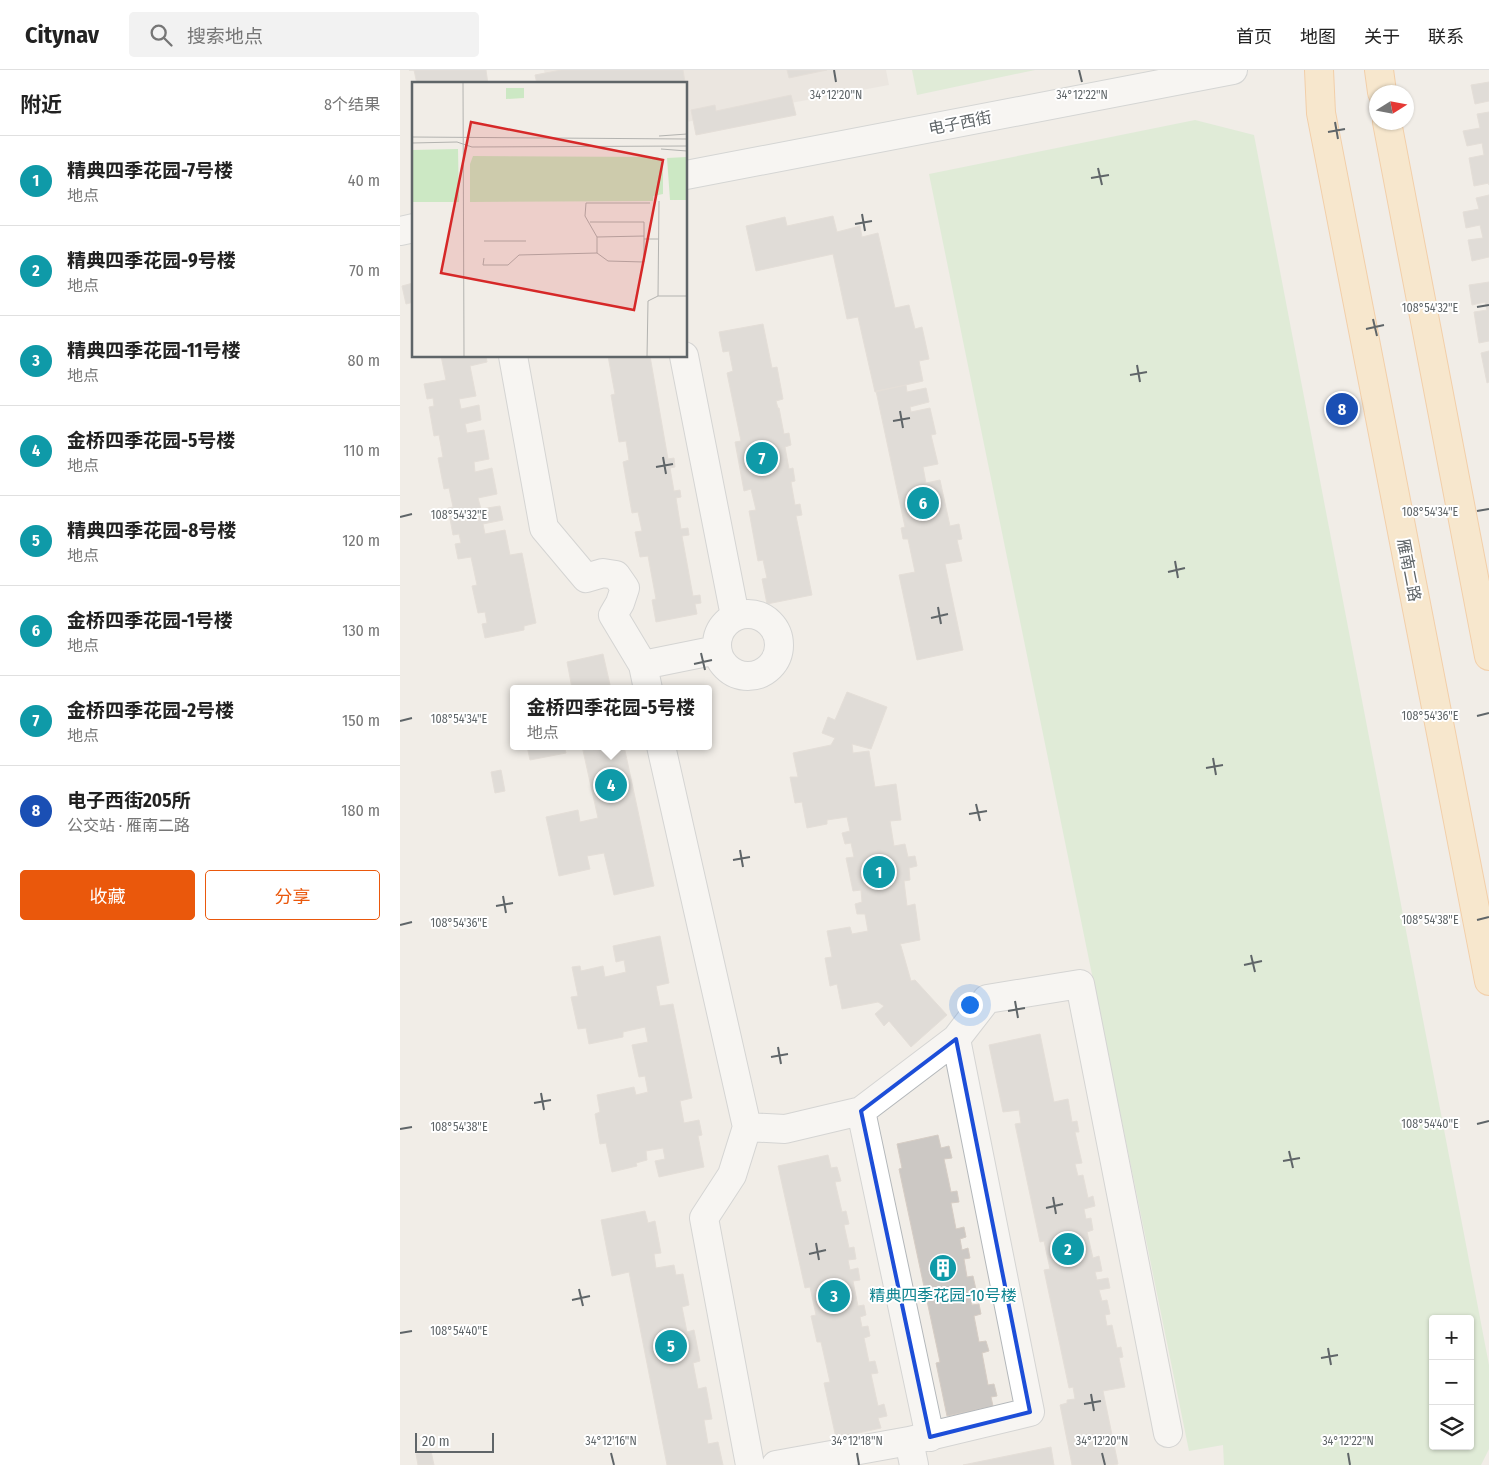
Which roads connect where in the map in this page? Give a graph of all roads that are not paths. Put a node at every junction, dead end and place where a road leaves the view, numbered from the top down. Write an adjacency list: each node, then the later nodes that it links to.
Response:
1 (1233, 70): 6 (street, 电子西街)
2 (1318, 70): 14 (main road, 雁南二路)
3 (1379, 70): 4 (main road)
4 (1381, 85)
5 (1388, 130): 11 (main road)
6 (688, 176)
7 (513, 358): 12 (street)
8 (684, 358): 9 (street)
9 (735, 616): 10 (street); 10 (street)
10 (717, 650): 12 (street)
11 (1489, 656)
12 (646, 677)
13 (662, 750): 17 (street)
14 (1489, 980)
15 (956, 1039): 16 (street); 18 (street); 19 (street)
16 (862, 1111): 17 (street); 19 (street)
17 (746, 1127): 20 (street)
18 (1168, 1433)
19 (918, 1448): 21 (street)
20 (750, 1465)
21 (776, 1465)

